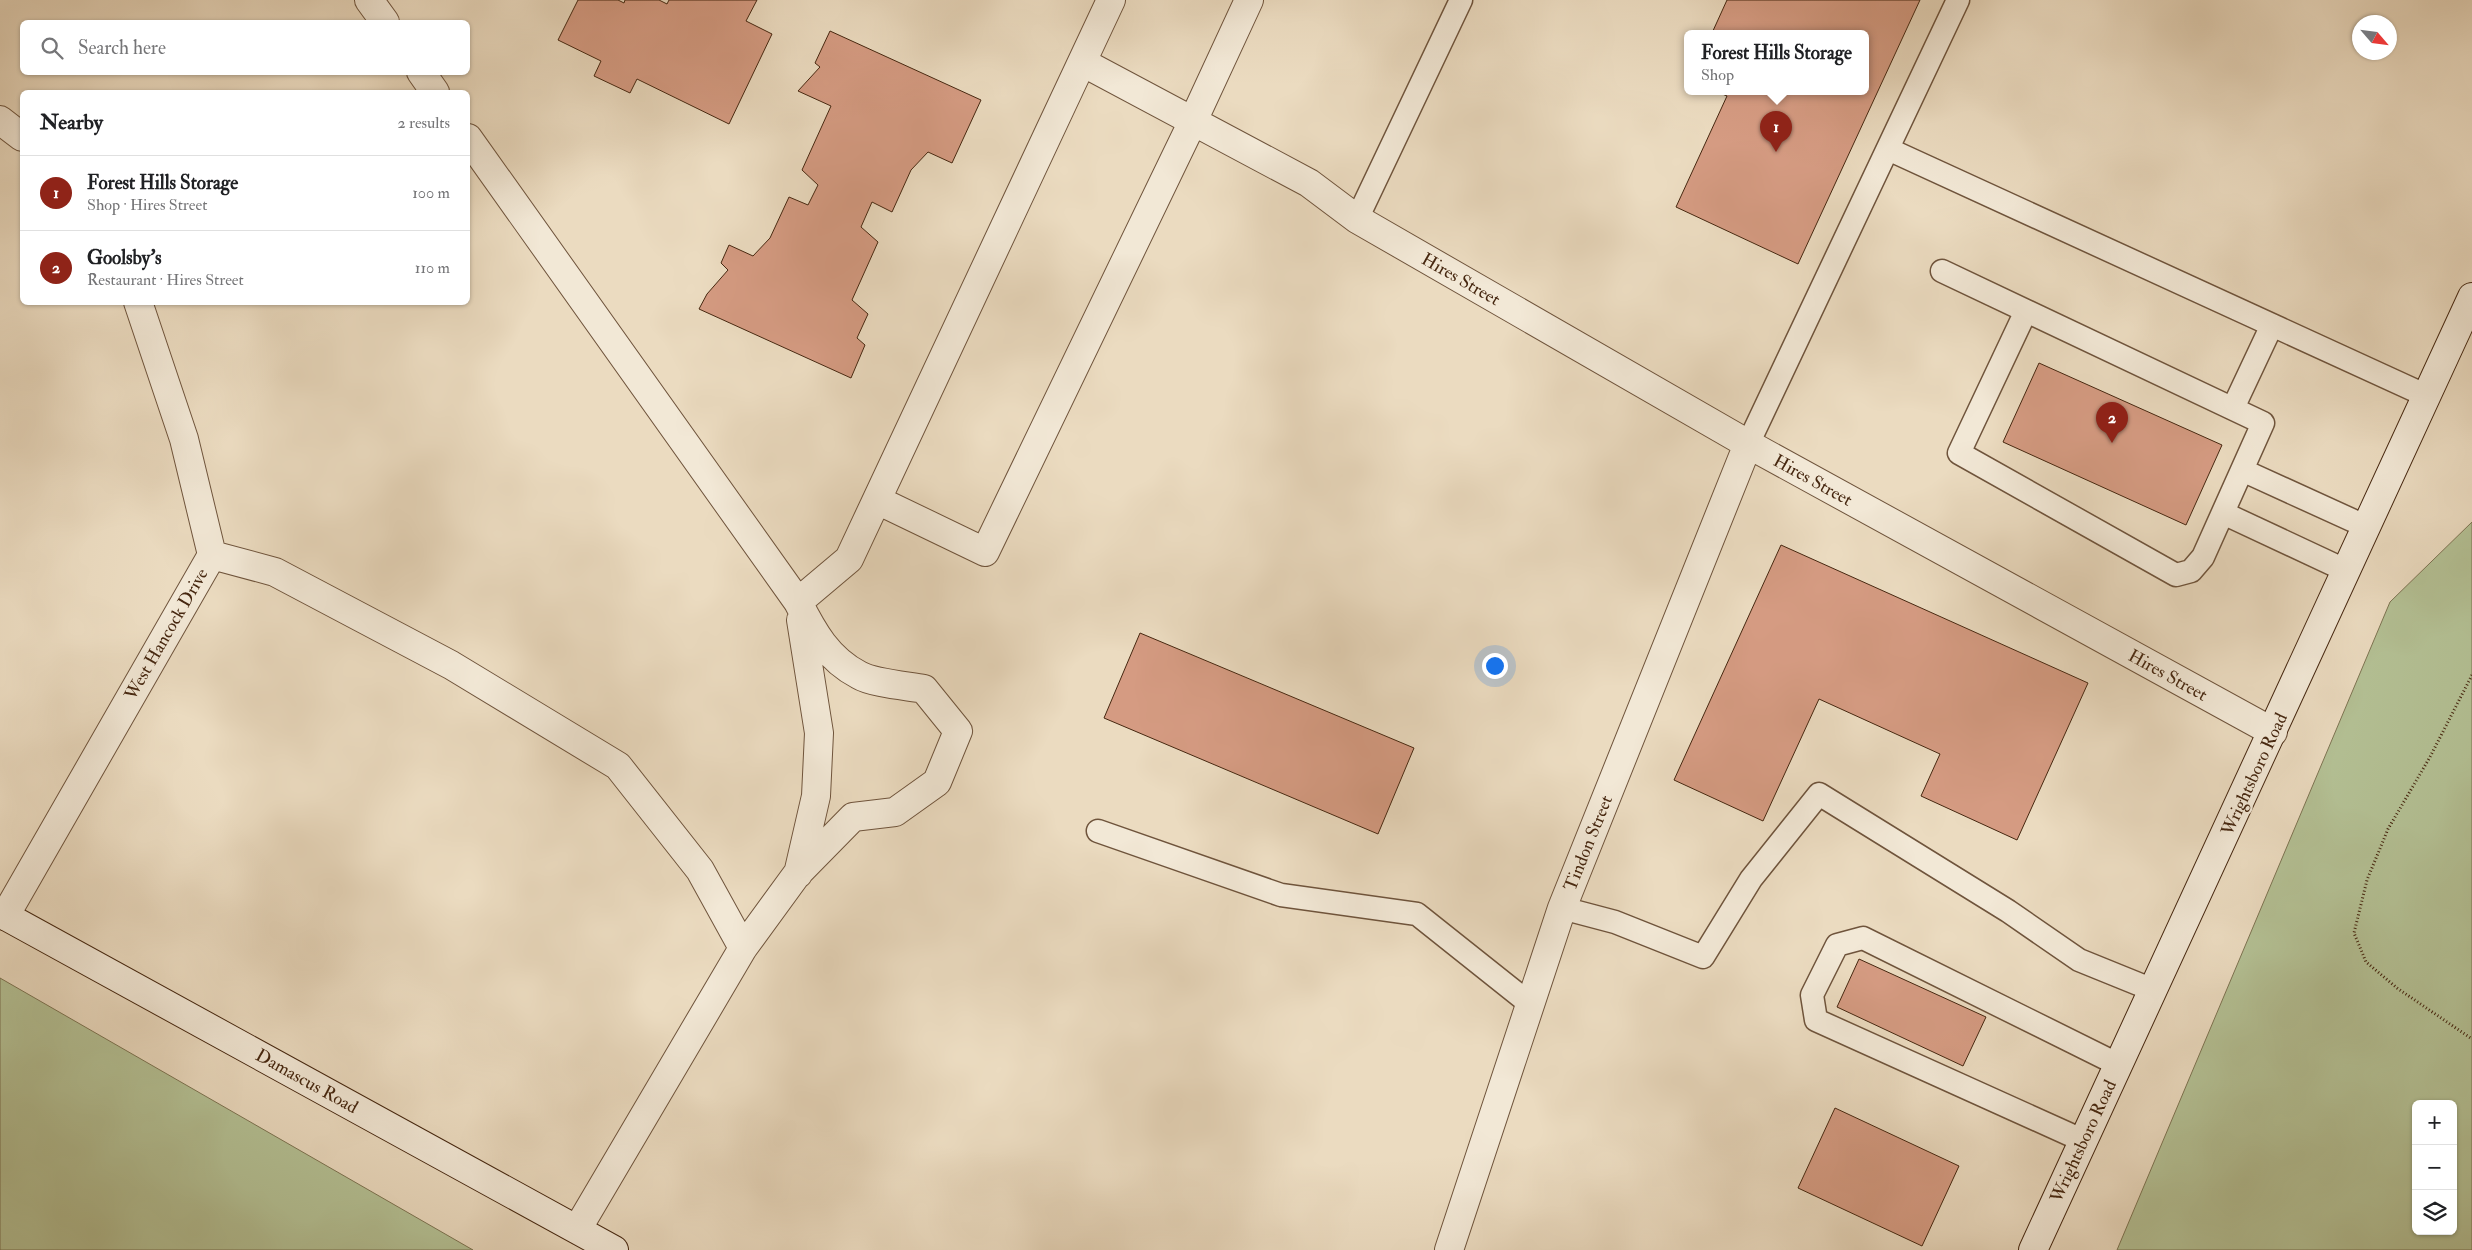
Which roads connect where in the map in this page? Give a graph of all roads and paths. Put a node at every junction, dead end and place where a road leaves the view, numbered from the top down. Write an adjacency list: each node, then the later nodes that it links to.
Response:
1 (369, 0): 6 (street)
2 (1111, 0): 7 (street)
3 (1249, 0): 11 (street)
4 (1461, 0): 15 (lane)
5 (1958, 0): 14 (lane)
6 (384, 20)
7 (1082, 62): 11 (street, Hires Street); 25 (street)
8 (423, 75): 9 (street)
9 (434, 90)
10 (0, 120): 12 (street)
11 (1193, 121): 15 (street, Hires Street); 25 (street)
12 (20, 135)
13 (470, 141): 30 (street)
14 (1888, 150): 20 (lane); 23 (lane)
15 (1357, 219): 23 (street, Hires Street)
16 (1942, 271): 19 (lane)
17 (2472, 297): 21 (street, Wrightsboro Road)
18 (139, 305): 28 (street, West Hancock Drive)
19 (2026, 311): 22 (lane); 26 (lane)
20 (2272, 325): 21 (lane); 22 (lane)
21 (2427, 396): 27 (street, Wrightsboro Road)
22 (2233, 408): 24 (lane)
23 (1748, 444): 32 (street, Hires Street); 35 (street, Tindon Street)
24 (2242, 470): 26 (lane); 27 (lane)
25 (877, 500): 30 (street)
26 (2223, 513): 29 (lane)
27 (2367, 527): 29 (street, Wrightsboro Road)
28 (212, 555): 36 (street, West Hancock Drive); 37 (street)
29 (2347, 571): 32 (street, Wrightsboro Road)
30 (798, 602): 34 (street); 34 (street)
31 (2472, 675): 40 (path)
32 (2273, 732): 38 (street, Wrightsboro Road)
33 (1098, 831): 39 (lane)
34 (798, 874): 37 (street)
35 (1562, 908): 38 (lane); 39 (street, Tindon Street)
36 (2, 915): 43 (street, Damascus Road)
37 (743, 948): 43 (street)
38 (2153, 990): 41 (street, Wrightsboro Road)
39 (1530, 1004): 45 (street, Tindon Street)
40 (2472, 1039)
41 (2119, 1065): 42 (street, Wrightsboro Road); 42 (lane)
42 (2084, 1141): 46 (street, Wrightsboro Road)
43 (578, 1228): 44 (street, Damascus Road)
44 (614, 1250)
45 (1449, 1250)
46 (2033, 1250)

